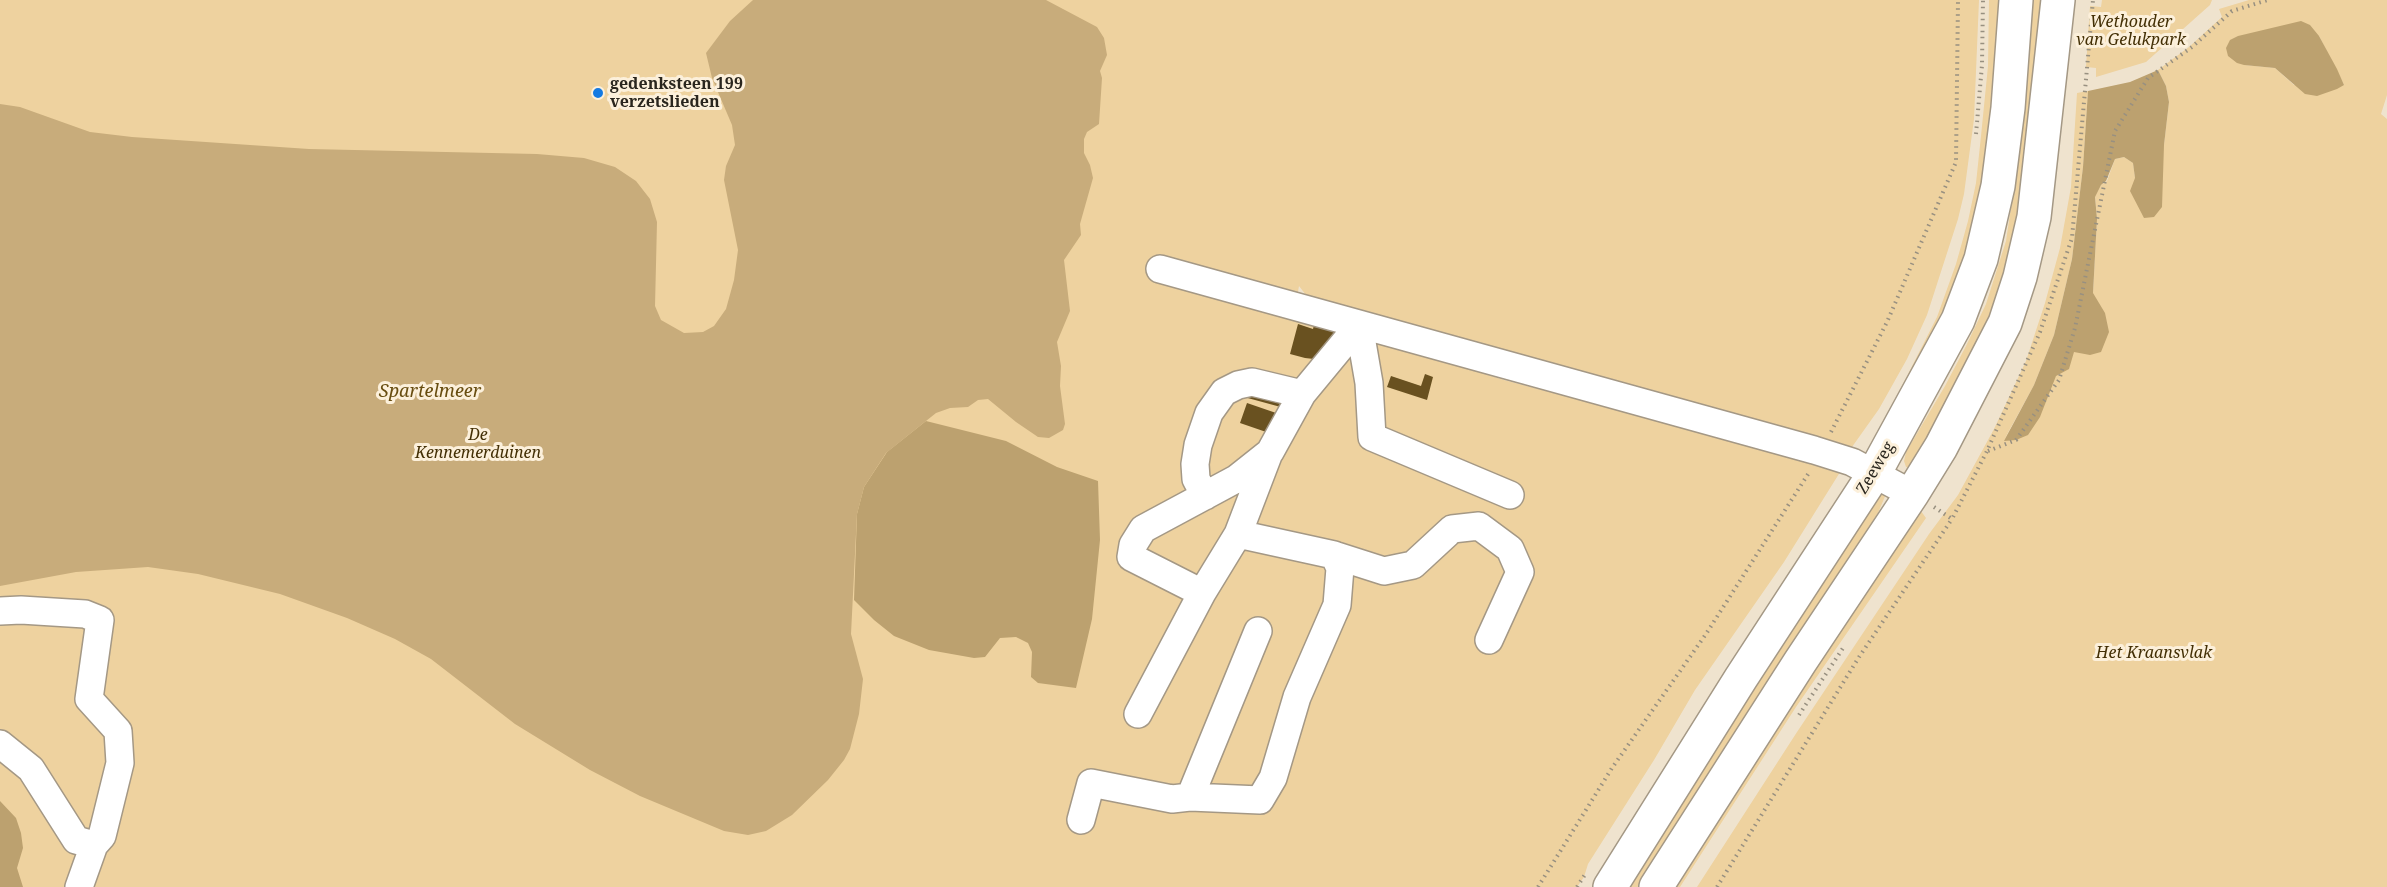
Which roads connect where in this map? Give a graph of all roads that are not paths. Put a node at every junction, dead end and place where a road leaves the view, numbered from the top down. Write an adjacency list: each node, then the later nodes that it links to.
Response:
1 (2016, 0): 7 (main road, Zeeweg)
2 (2058, 0): 8 (main road)
3 (1160, 269): 4 (lane)
4 (1359, 325): 5 (lane); 7 (lane); 9 (lane)
5 (1302, 394): 6 (lane); 10 (lane)
6 (1270, 452): 10 (lane); 11 (lane)
7 (1874, 474): 8 (lane); 23 (main road, Zeeweg)
8 (1912, 494): 24 (main road)
9 (1510, 495)
10 (1205, 496): 13 (lane)
11 (1238, 534): 12 (lane); 13 (lane)
12 (1334, 555): 16 (lane); 19 (lane)
13 (1202, 593): 17 (lane)
14 (0, 611): 21 (lane)
15 (1258, 631): 19 (lane)
16 (1489, 640)
17 (1138, 714)
18 (0, 744): 21 (lane)
19 (1190, 797): 20 (lane)
20 (1082, 820)
21 (94, 845): 22 (lane)
22 (79, 887)
23 (1610, 887)
24 (1656, 887)

